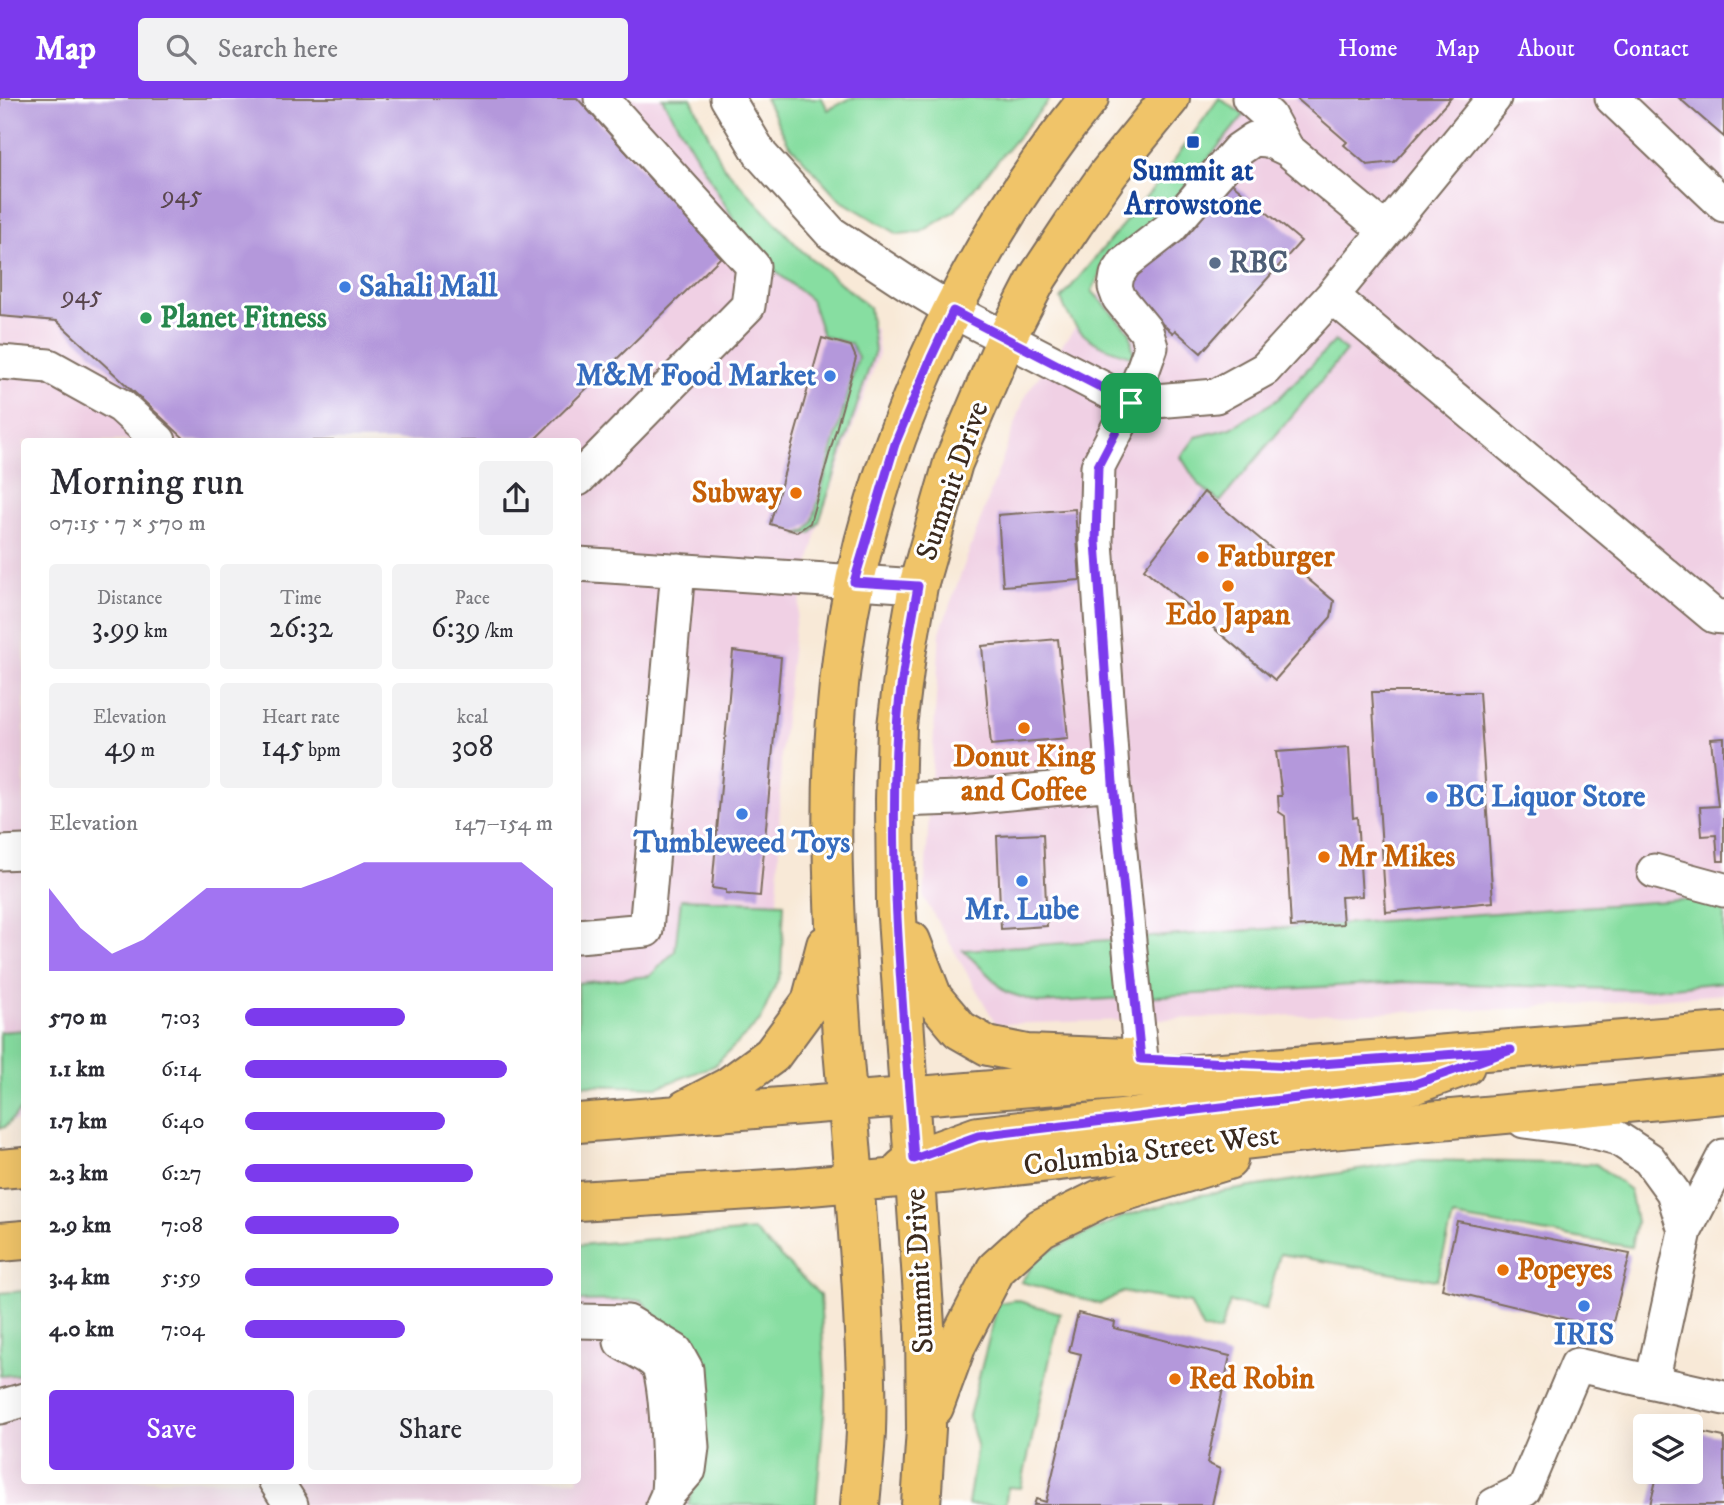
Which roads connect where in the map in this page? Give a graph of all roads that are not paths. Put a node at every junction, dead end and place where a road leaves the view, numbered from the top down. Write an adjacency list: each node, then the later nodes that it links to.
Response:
1 (601, 98): 17 (street)
2 (727, 98): 12 (street)
3 (1089, 98): 12 (main road, Summit Drive)
4 (1170, 98): 13 (main road, Summit Drive)
5 (1249, 98): 8 (street)
6 (1494, 98): 10 (street)
7 (1612, 98): 9 (street)
8 (1287, 149): 10 (street); 15 (street)
9 (1724, 205)
10 (1385, 230): 11 (street)
11 (1332, 296): 15 (street); 22 (street)
12 (953, 311): 13 (street); 20 (main road, Summit Drive)
13 (1006, 339): 15 (street); 21 (main road, Summit Drive)
14 (0, 362): 16 (street)
15 (1131, 403): 23 (street)
16 (156, 438)
17 (581, 477)
18 (581, 564): 19 (street)
19 (678, 570): 20 (street); 31 (street)
20 (854, 582): 21 (street); 30 (main road, Summit Drive)
21 (918, 586): 24 (main road, Summit Drive)
22 (1724, 617)
23 (1113, 783): 24 (street); 34 (street)
24 (895, 800): 29 (main road, Summit Drive)
25 (21, 852): 26 (street)
26 (0, 853)
27 (1654, 872): 28 (street)
28 (1724, 890)
29 (896, 904): 34 (main road); 37 (main road, Summit Drive)
30 (835, 909): 38 (main road, Summit Drive); 39 (main road)
31 (581, 936)
32 (1724, 1031): 33 (main road)
33 (1511, 1050): 35 (main road); 46 (main road)
34 (1141, 1059): 35 (main road)
35 (1294, 1066): 37 (main road)
36 (1724, 1094): 40 (main road, Columbia Street West)
37 (910, 1097): 38 (main road); 46 (main road, Summit Drive)
38 (848, 1102): 39 (main road); 46 (main road, Summit Drive)
39 (673, 1116): 41 (main road)
40 (1482, 1116): 42 (main road, Columbia Street West); 48 (street)
41 (581, 1123)
42 (1331, 1130): 46 (main road, Columbia Street West); 54 (main road)
43 (1724, 1156): 48 (street)
44 (21, 1167): 45 (main road)
45 (0, 1169)
46 (893, 1174): 47 (main road, Columbia Street West); 54 (main road, Summit Drive); 58 (main road, Summit Drive)
47 (581, 1201)
48 (1685, 1231): 52 (street)
49 (21, 1240): 50 (main road)
50 (0, 1242)
51 (587, 1322): 56 (street)
52 (1652, 1382): 53 (street); 60 (street)
53 (1724, 1398)
54 (926, 1429): 59 (main road, Summit Drive)
55 (278, 1484): 57 (street)
56 (666, 1499)
57 (291, 1505)
58 (860, 1505)
59 (921, 1505)
60 (1494, 1505)

